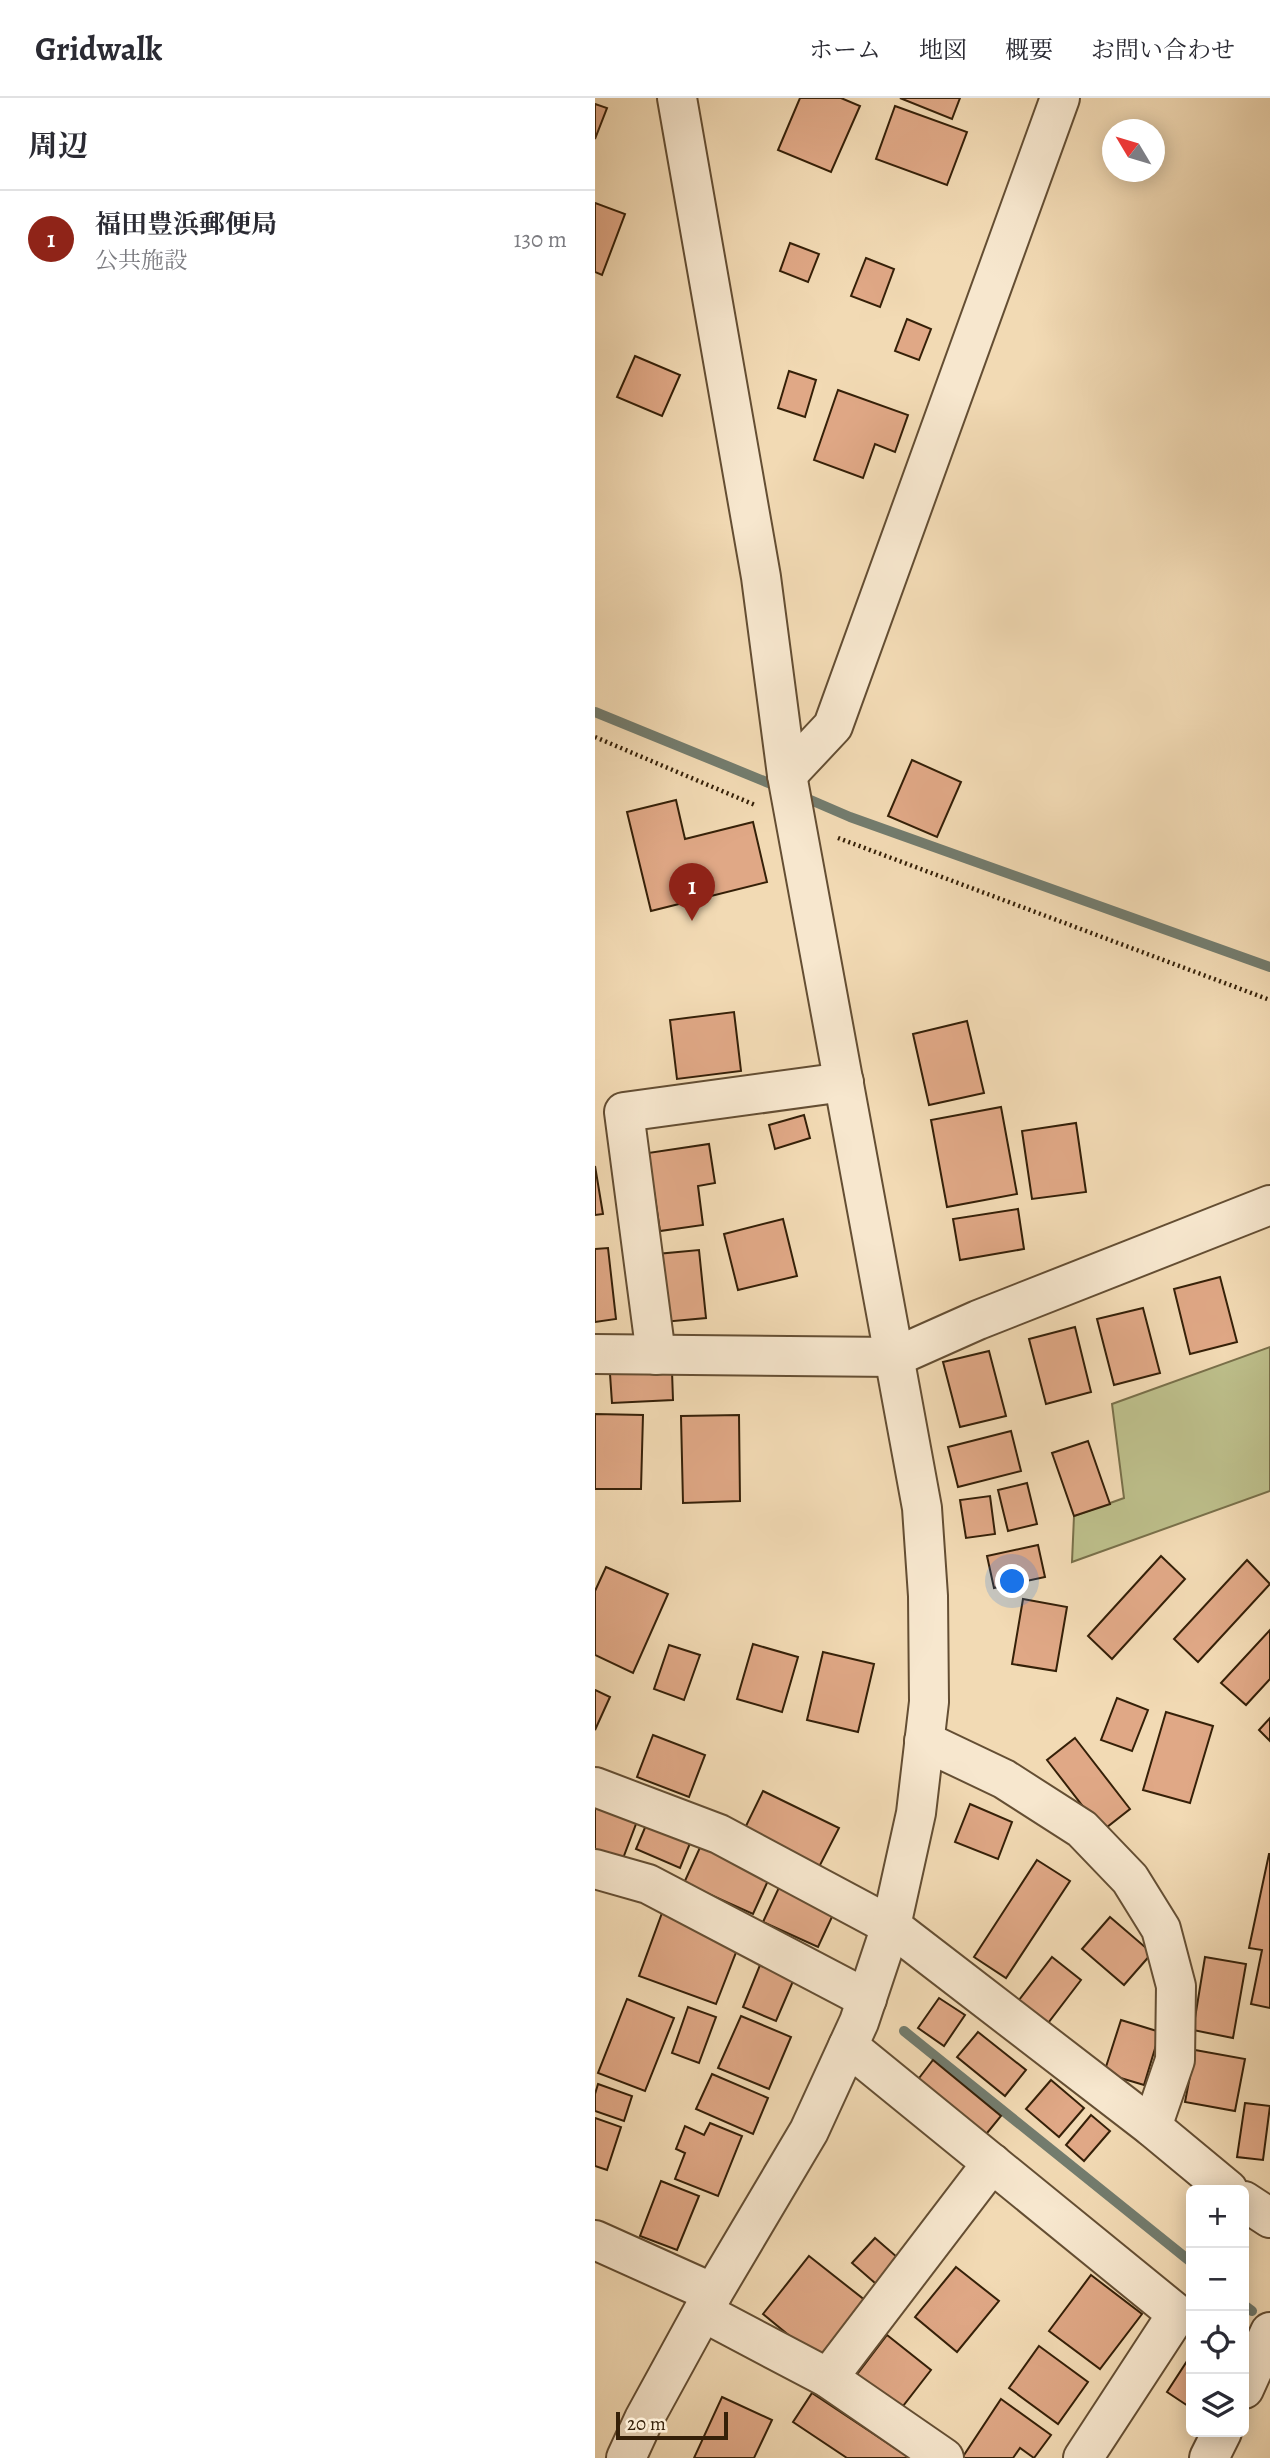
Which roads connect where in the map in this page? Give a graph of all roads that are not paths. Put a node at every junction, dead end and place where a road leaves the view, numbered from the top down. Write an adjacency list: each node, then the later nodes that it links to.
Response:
1 (677, 98): 3 (street)
2 (1060, 98): 3 (street)
3 (787, 775): 4 (street)
4 (844, 1082): 7 (street); 8 (street)
5 (1270, 1205): 8 (street)
6 (595, 1354): 7 (street)
7 (656, 1355): 8 (street)
8 (895, 1357): 9 (street)
9 (924, 1741): 12 (street); 15 (street)
10 (595, 1787): 12 (street)
11 (595, 1869): 13 (street)
12 (891, 1926): 13 (street); 15 (street)
13 (867, 1999): 14 (street)
14 (848, 2046): 16 (street); 21 (street)
15 (1152, 2127): 17 (street)
16 (992, 2163): 23 (street); 28 (street)
17 (1223, 2185)
18 (1249, 2204): 19 (street)
19 (1270, 2218)
20 (595, 2241): 21 (street)
21 (708, 2302): 23 (street); 26 (street)
22 (1270, 2332): 24 (street)
23 (828, 2378): 27 (street)
24 (1249, 2378)
25 (1220, 2437): 29 (street)
26 (626, 2458)
27 (944, 2458)
28 (1083, 2458)
29 (1209, 2458)

